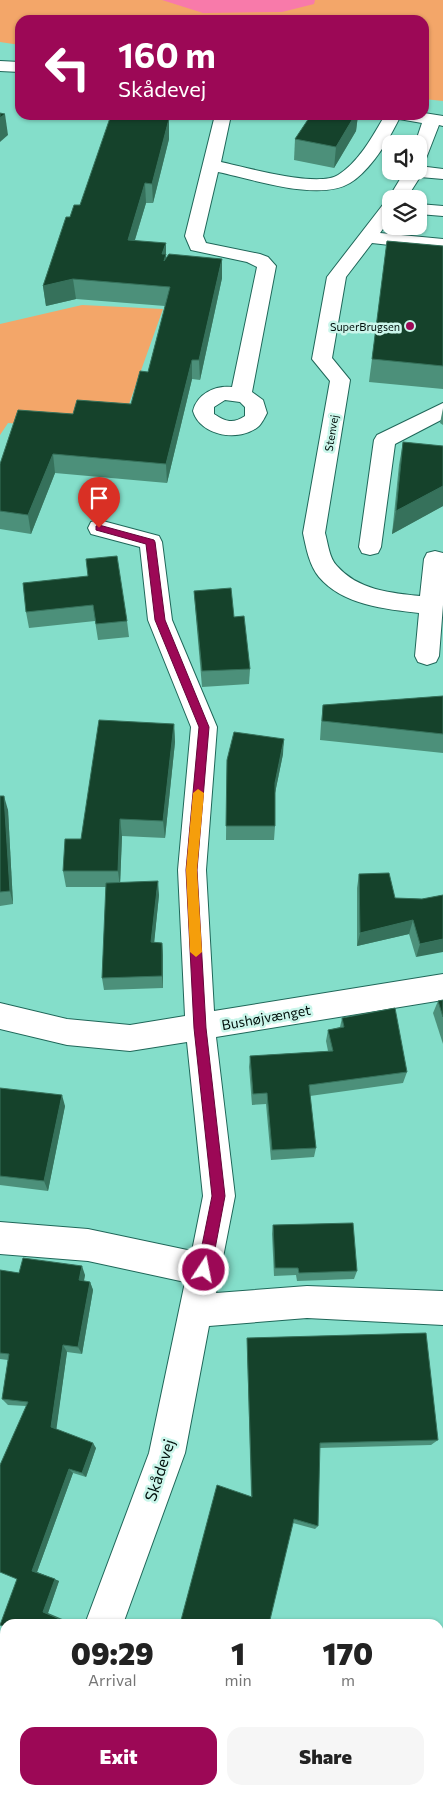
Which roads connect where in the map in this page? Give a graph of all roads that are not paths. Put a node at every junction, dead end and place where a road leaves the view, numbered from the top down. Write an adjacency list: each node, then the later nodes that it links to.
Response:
1 (0, 66): 2 (street)
2 (15, 67)
3 (222, 120): 7 (street)
4 (391, 120): 7 (street)
5 (438, 120): 6 (street)
6 (427, 141)
7 (211, 165): 15 (street)
8 (427, 172): 9 (street)
9 (443, 174)
10 (427, 210): 11 (street)
11 (443, 211)
12 (382, 218): 13 (street, Stenvej)
13 (367, 237): 14 (street); 20 (street, Stenvej)
14 (443, 245)
15 (241, 394)
16 (443, 410): 18 (street)
17 (99, 528): 24 (street, Skådevej)
18 (370, 546)
19 (435, 559): 20 (street)
20 (431, 606): 21 (street)
21 (427, 656)
22 (443, 987): 24 (street, Bushøjvænget)
23 (0, 1016): 24 (street, Bushøjvænget)
24 (200, 1028): 26 (street, Skådevej)
25 (0, 1238): 26 (street)
26 (204, 1270): 28 (street, Skådevej)
27 (443, 1308): 28 (street)
28 (196, 1311): 29 (street, Skådevej)
29 (106, 1619)

